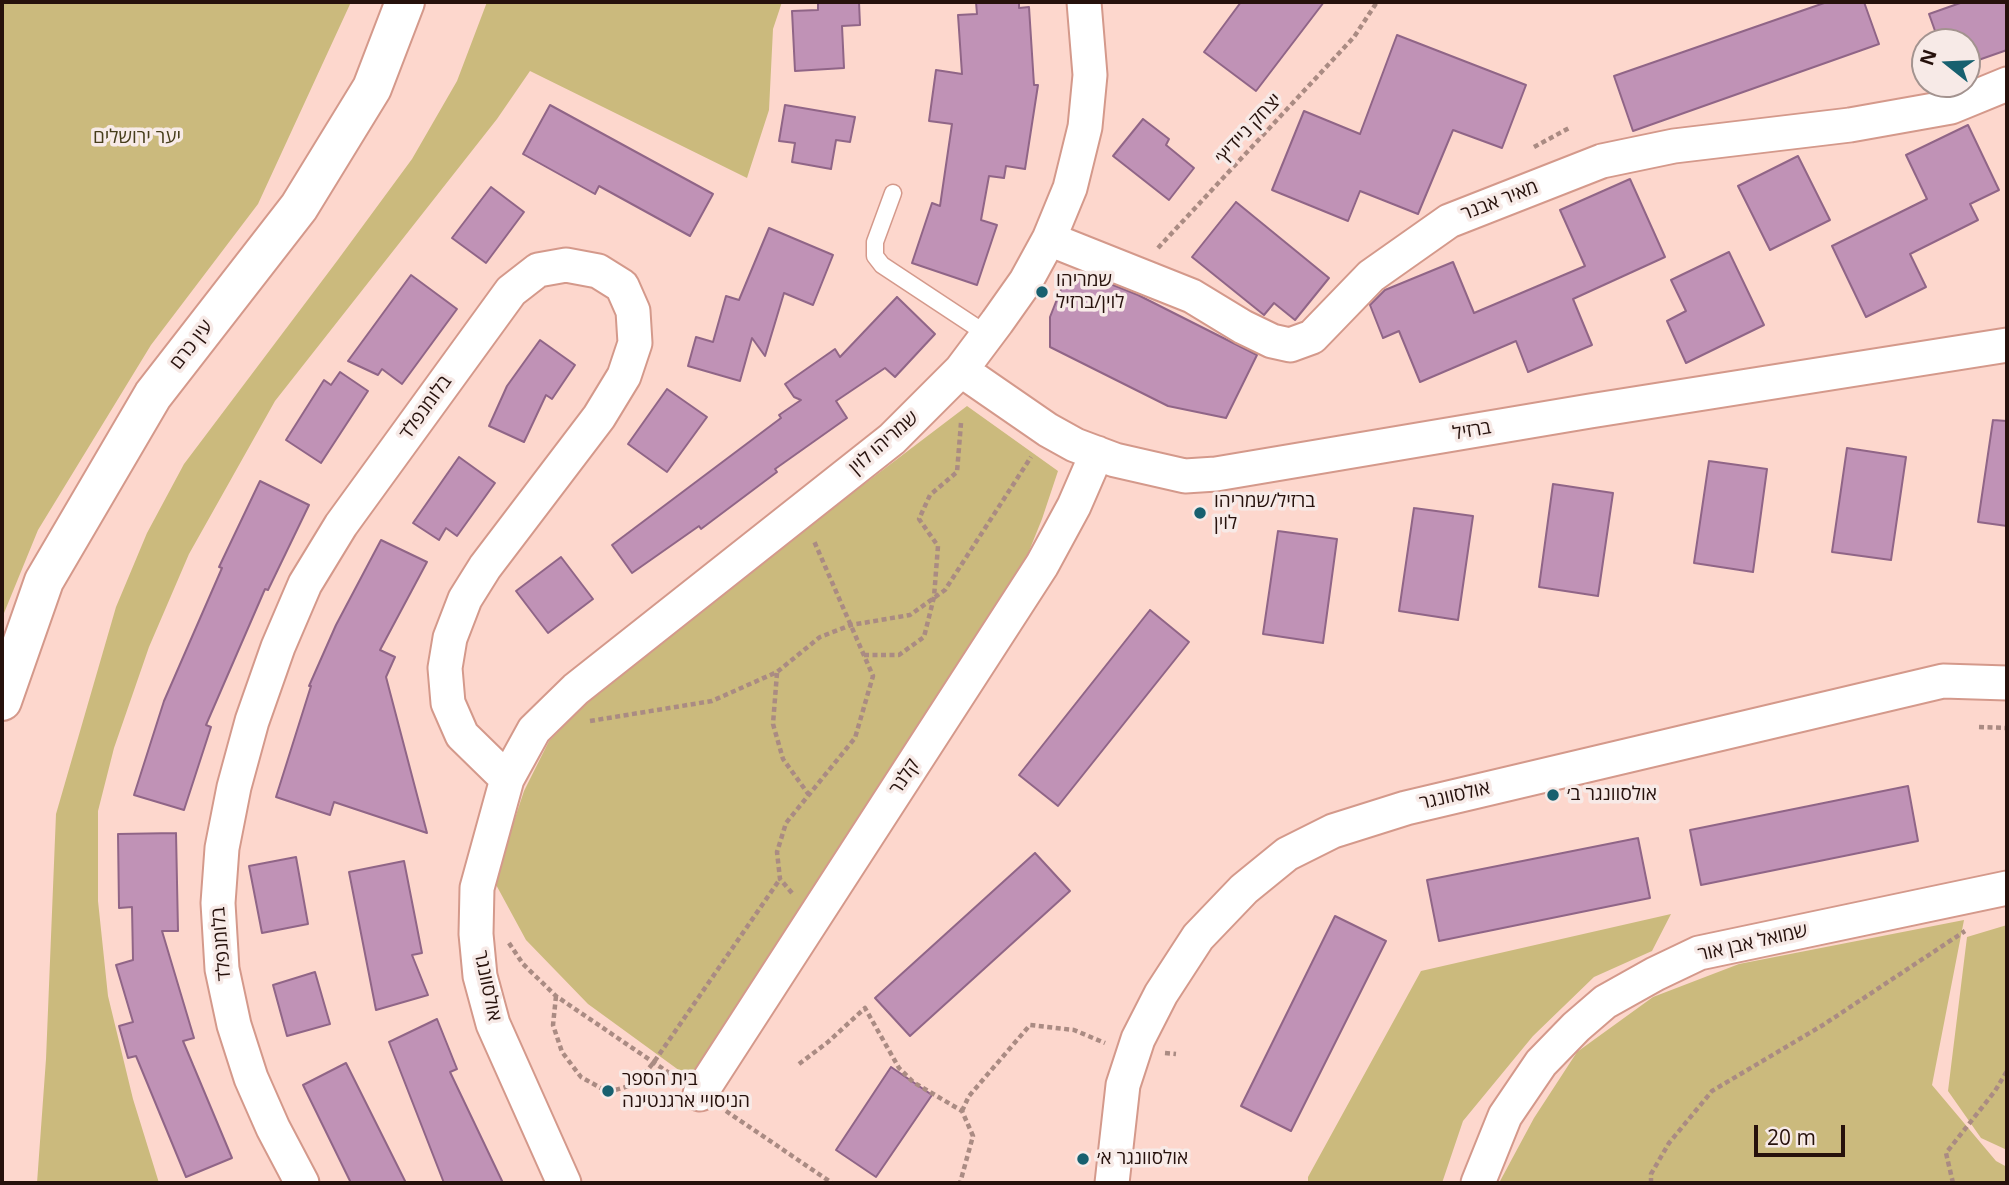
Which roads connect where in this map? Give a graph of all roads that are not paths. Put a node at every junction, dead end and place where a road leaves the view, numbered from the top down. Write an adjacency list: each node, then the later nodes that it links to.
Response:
1 (405, 2): 11 (main road, עין כרם)
2 (1084, 2): 5 (street, שמריהו לוין)
3 (2007, 84): 5 (street, מאיר אבנר)
4 (893, 192): 6 (lane)
5 (1049, 239): 6 (street, שמריהו לוין)
6 (988, 335): 8 (street, שמריהו לוין)
7 (2007, 345): 9 (street, ברזיל)
8 (961, 370): 9 (street, ברזיל); 12 (street, שמריהו לוין)
9 (1097, 453): 14 (street, קלנר)
10 (2007, 683): 17 (street, אולסוונגר)
11 (2, 701)
12 (507, 779): 15 (street, בלומנפלד); 16 (street, אולסוונגר)
13 (2005, 890): 18 (street, שמואל אבן אור)
14 (700, 1094)
15 (302, 1183)
16 (564, 1183)
17 (1112, 1183)
18 (1478, 1183)

